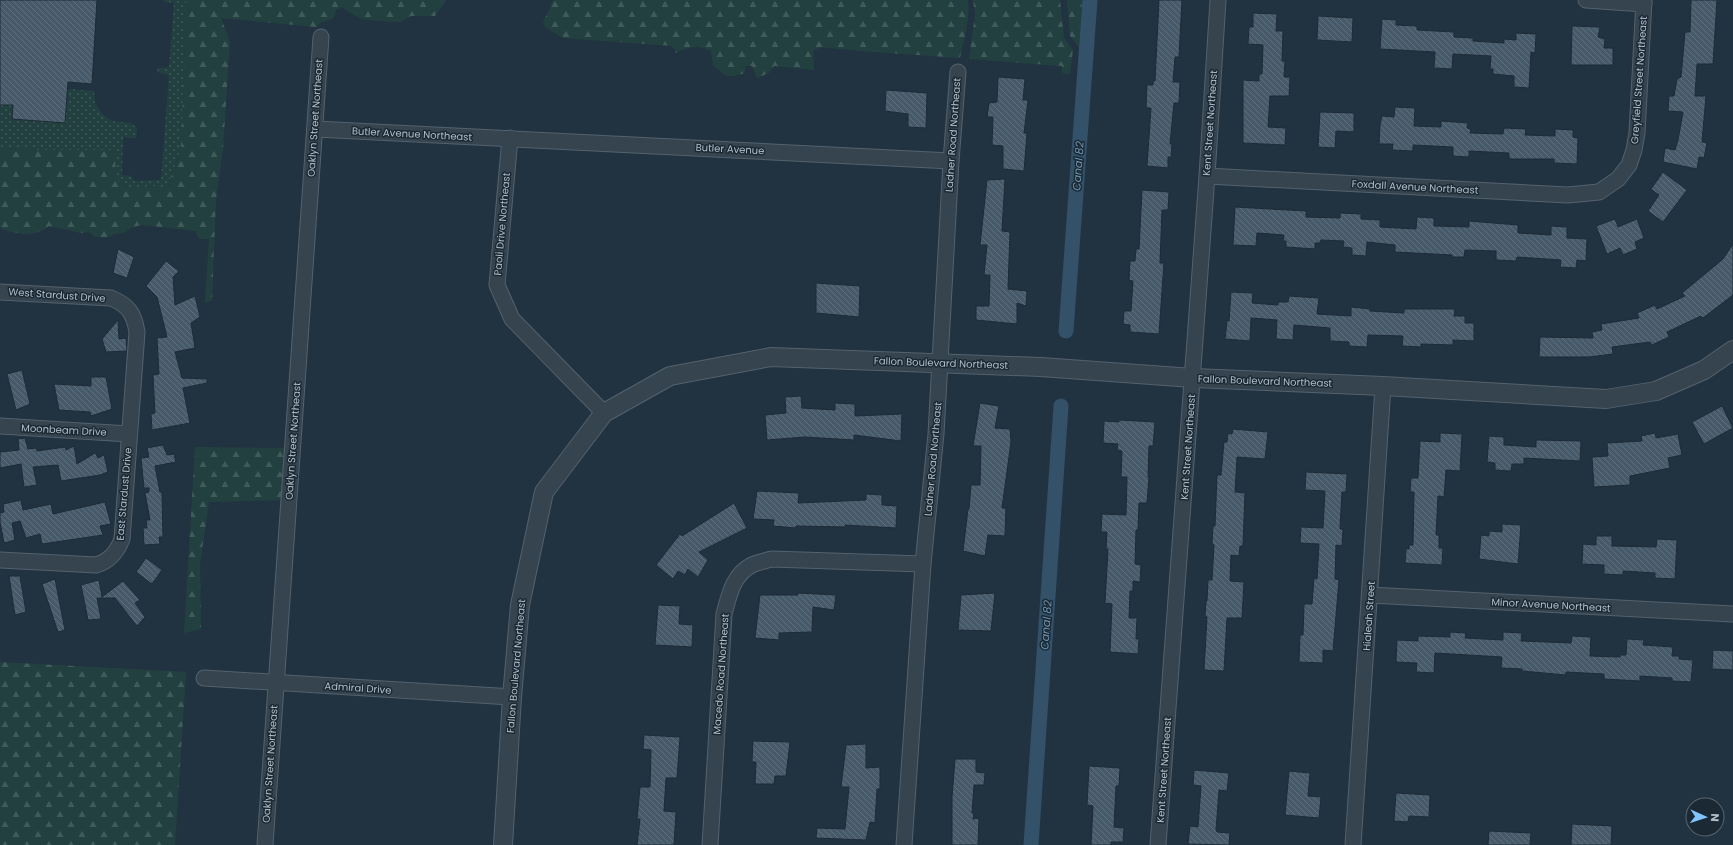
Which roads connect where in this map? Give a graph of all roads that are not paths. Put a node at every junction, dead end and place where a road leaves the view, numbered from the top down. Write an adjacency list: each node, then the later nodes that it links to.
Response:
1 (1218, 0): 9 (street, Kent Street Northeast)
2 (1586, 0): 3 (street)
3 (1644, 2): 10 (street, Greyfield Street Northeast)
4 (321, 37): 6 (street, Oaklyn Street Northeast)
5 (958, 72): 8 (street, Ladner Road Northeast)
6 (315, 129): 7 (street, Butler Avenue Northeast); 24 (street, Oaklyn Street Northeast)
7 (510, 138): 8 (street, Butler Avenue); 16 (street, Paoli Drive Northeast)
8 (950, 161): 13 (street, Ladner Road Northeast)
9 (1207, 176): 10 (street, Foxdall Avenue Northeast); 14 (street, Kent Street Northeast)
10 (1618, 179)
11 (0, 292): 18 (street, West Stardust Drive)
12 (1733, 350): 15 (street, Fallon Boulevard Northeast)
13 (940, 363): 14 (street, Fallon Boulevard Northeast); 16 (street, Fallon Boulevard Northeast); 20 (street, Ladner Road Northeast)
14 (1193, 378): 15 (street, Fallon Boulevard Northeast); 30 (street, Kent Street Northeast)
15 (1383, 386): 21 (street, Hialeah Street)
16 (604, 414): 25 (street, Fallon Boulevard Northeast)
17 (0, 426): 18 (street, Moonbeam Drive)
18 (129, 434): 19 (street, East Stardust Drive)
19 (0, 560)
20 (924, 564): 28 (street, Macedo Road Northeast); 29 (street, Ladner Road Northeast)
21 (1370, 595): 22 (street, Minor Avenue Northeast); 31 (street, Hialeah Street)
22 (1733, 614)
23 (204, 678): 24 (street, Admiral Drive)
24 (276, 682): 25 (street, Admiral Drive); 26 (street, Oaklyn Street Northeast)
25 (512, 697): 27 (street, Fallon Boulevard Northeast)
26 (265, 845)
27 (503, 845)
28 (710, 845)
29 (904, 845)
30 (1158, 845)
31 (1353, 845)

